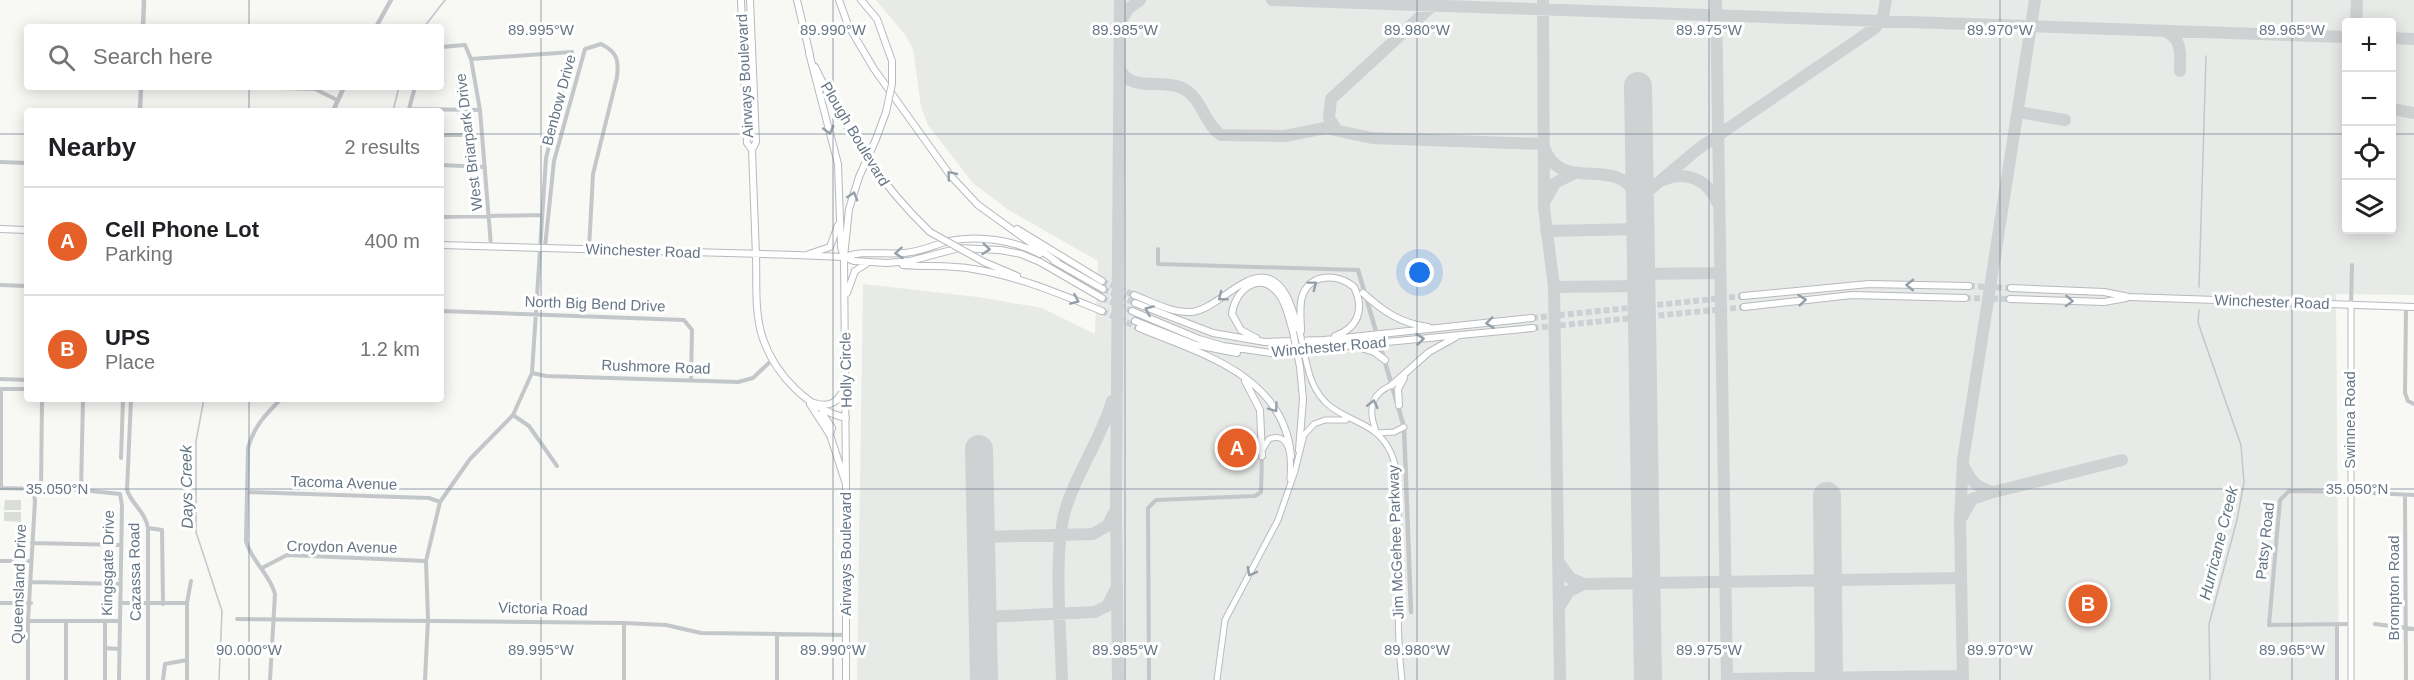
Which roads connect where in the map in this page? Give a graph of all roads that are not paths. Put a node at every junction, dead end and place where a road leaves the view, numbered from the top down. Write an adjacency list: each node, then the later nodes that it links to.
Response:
1 (144, 0): 8 (street)
2 (391, 0): 9 (street)
3 (741, 0): 25 (main road, Airways Boulevard)
4 (750, 0): 25 (main road, Airways Boulevard)
5 (797, 0): 11 (main road, Plough Boulevard)
6 (839, 0): 32 (main road, one-way to 6)
7 (861, 0): 44 (main road, one-way to 7, bridge)
8 (143, 24)
9 (378, 24)
10 (444, 47): 12 (street)
11 (809, 53): 30 (main road, one-way to 30); 55 (main road, Plough Boulevard, bridge)
12 (471, 59): 23 (street, West Briarpark Drive); 31 (street, West Briarpark Drive)
13 (141, 90): 18 (street)
14 (317, 90): 17 (street)
15 (342, 90): 17 (street)
16 (414, 90): 20 (street)
17 (337, 100): 19 (street)
18 (141, 108)
19 (334, 108)
20 (410, 108)
21 (444, 110): 22 (street)
22 (467, 110): 23 (street); 24 (street)
23 (480, 110): 29 (street, West Briarpark Drive)
24 (444, 135)
25 (752, 150): 42 (main road, Airways Boulevard)
26 (0, 162): 27 (street)
27 (24, 163)
28 (444, 165): 29 (street)
29 (485, 167): 34 (street, West Briarpark Drive)
30 (841, 200): 43 (main road); 44 (main road)
31 (541, 215): 34 (street); 39 (street)
32 (992, 216): 45 (main road); 50 (main road)
33 (444, 217): 34 (street)
34 (490, 217): 38 (street, West Briarpark Drive)
35 (0, 229): 36 (main road)
36 (24, 230)
37 (444, 245): 38 (main road, Winchester Road)
38 (490, 246): 39 (main road, Winchester Road)
39 (541, 248): 40 (main road, Winchester Road); 40 (street, Benbow Drive); 73 (street)
40 (589, 249): 42 (main road, Winchester Road)
41 (1158, 249): 49 (street)
42 (756, 255): 43 (main road, Winchester Road); 87 (main road, Airways Boulevard)
43 (804, 255): 44 (main road, Winchester Road)
44 (844, 257): 45 (main road, Winchester Road, one-way to 44); 46 (main road, Winchester Road); 64 (main road, Holly Circle)
45 (1057, 262): 56 (main road, Winchester Road)
46 (869, 263): 47 (main road, Winchester Road); 64 (main road)
47 (887, 263): 55 (main road); 61 (main road, Winchester Road, one-way to 61)
48 (2352, 265): 66 (street)
49 (1358, 270): 57 (street)
50 (1102, 281)
51 (0, 285): 52 (street)
52 (24, 286)
53 (1969, 286): 59 (main road, one-way to 59)
54 (2011, 288): 60 (main road, Winchester Road)
55 (1048, 289): 71 (main road, one-way to 71)
56 (1103, 289)
57 (1364, 292): 77 (main road); 79 (street)
58 (1134, 295): 81 (main road, one-way to 58)
59 (1743, 296)
60 (2129, 297): 63 (main road, Winchester Road, one-way to 60); 66 (main road, Winchester Road)
61 (1102, 298)
62 (1965, 298): 67 (main road, one-way to 62)
63 (2010, 299)
64 (845, 303): 97 (main road, Holly Circle)
65 (1135, 303): 83 (main road, Winchester Road, one-way to 65)
66 (2350, 304): 68 (main road, Winchester Road); 127 (main road, Swinnea Road)
67 (1744, 307)
68 (2406, 307): 69 (main road, Winchester Road); 106 (street)
69 (2414, 307)
70 (444, 311): 73 (street, North Big Bend Drive)
71 (1101, 311)
72 (1132, 311): 86 (main road, Winchester Road)
73 (537, 314): 91 (street); 95 (street, North Big Bend Drive)
74 (1532, 318): 77 (main road, Winchester Road, one-way to 77)
75 (1135, 321): 86 (main road)
76 (1139, 328): 90 (main road)
77 (1447, 328): 79 (main road, Winchester Road)
78 (1533, 328): 80 (main road, Winchester Road)
79 (1377, 334): 82 (main road, Winchester Road); 84 (street)
80 (1461, 335): 84 (main road, Winchester Road, one-way to 80); 92 (main road)
81 (1301, 338): 82 (main road, one-way to 82); 89 (main road, bridge)
82 (1324, 339): 83 (main road, Winchester Road)
83 (1265, 342): 89 (main road, bridge)
84 (1379, 343): 85 (main road, Winchester Road); 88 (street)
85 (1352, 346): 86 (main road, Winchester Road); 88 (main road)
86 (1271, 353)
87 (773, 359): 95 (street, Rushmore Road); 100 (main road, Airways Boulevard)
88 (1385, 360): 96 (street)
89 (1304, 366): 111 (main road); 115 (main road)
90 (1237, 372): 116 (main road); 117 (main road, one-way to 117)
91 (532, 373): 95 (street, Rushmore Road); 109 (street)
92 (1406, 375): 96 (main road); 107 (main road)
93 (0, 379): 94 (street)
94 (24, 380)
95 (691, 380)
96 (1392, 385): 107 (street); 113 (main road, one-way to 96)
97 (846, 386): 100 (main road); 110 (main road, Holly Circle)
98 (1, 389): 99 (street); 121 (street)
99 (24, 389)
100 (808, 401): 108 (main road, Airways Boulevard); 114 (main road, Airways Boulevard)
101 (42, 402): 124 (street)
102 (83, 402): 125 (street)
103 (123, 402): 118 (street)
104 (131, 402): 132 (street, Cazassa Road)
105 (278, 402): 126 (street)
106 (2414, 404)
107 (1399, 405): 112 (street)
108 (819, 409): 110 (main road, Airways Boulevard); 114 (main road)
109 (513, 415): 119 (street); 131 (street)
110 (846, 418): 120 (main road, Holly Circle)
111 (1351, 420): 113 (main road); 115 (main road)
112 (1404, 427): 113 (main road); 148 (street)
113 (1377, 433): 181 (main road, Jim McGehee Parkway)
114 (830, 435): 120 (main road, Airways Boulevard)
115 (1299, 450): 122 (main road)
116 (1262, 456): 117 (main road); 179 (street)
117 (1291, 456): 122 (main road)
118 (121, 458)
119 (557, 466)
120 (846, 483): 163 (main road, Airways Boulevard)
121 (0, 488): 123 (street, Kingsgate Drive)
122 (1289, 488): 180 (main road, one-way to 180)
123 (33, 489): 124 (street, Kingsgate Drive); 133 (street, Queensland Drive)
124 (41, 489): 125 (street, Kingsgate Drive)
125 (81, 490): 134 (street, Kingsgate Drive)
126 (247, 492): 131 (street, Tacoma Avenue); 138 (street)
127 (2350, 492): 157 (street, Patsy Road); 158 (main road, Swinnea Road)
128 (2370, 493): 130 (street)
129 (2414, 495): 130 (street)
130 (2405, 496): 160 (street, Brompton Road)
131 (440, 502): 137 (street)
132 (148, 528): 146 (street, Cazassa Road); 147 (street)
133 (32, 543): 134 (street); 136 (street, Queensland Drive)
134 (121, 545): 141 (street, Kingsgate Drive)
135 (0, 561): 136 (street)
136 (31, 561): 140 (street, Queensland Drive)
137 (426, 561): 138 (street, Croydon Avenue); 150 (street)
138 (262, 568): 151 (street)
139 (191, 581): 145 (street)
140 (31, 582): 141 (street); 143 (street, Queensland Drive)
141 (120, 584): 144 (street, Kingsgate Drive)
142 (0, 603): 143 (street)
143 (31, 603): 152 (street, Queensland Drive)
144 (120, 603): 146 (street); 155 (street, Kingsgate Drive)
145 (187, 603): 147 (street); 166 (street)
146 (148, 604): 147 (street); 171 (street, Cazassa Road)
147 (163, 604)
148 (1411, 612)
149 (237, 619): 151 (street, Victoria Road)
150 (428, 619): 151 (street, Victoria Road); 156 (street, Victoria Road); 175 (street)
151 (273, 620): 174 (street)
152 (28, 621): 153 (street); 167 (street, Queensland Drive)
153 (66, 621): 154 (street); 168 (street)
154 (105, 621): 155 (street); 164 (street)
155 (119, 621): 165 (street, Kingsgate Drive)
156 (624, 623): 162 (street, Victoria Road); 176 (street)
157 (2337, 624): 158 (street); 182 (street)
158 (2351, 624): 183 (main road, Swinnea Road)
159 (2375, 624): 160 (street)
160 (2406, 629): 161 (street); 184 (street, Brompton Road)
161 (2414, 629)
162 (777, 634): 163 (street, Victoria Road); 177 (street)
163 (847, 635): 178 (main road, Airways Boulevard)
164 (105, 648): 165 (street); 169 (street)
165 (119, 649): 170 (street, Kingsgate Drive)
166 (187, 660): 172 (street); 173 (street)
167 (28, 680)
168 (66, 680)
169 (105, 680)
170 (119, 680)
171 (147, 680)
172 (163, 680)
173 (188, 680)
174 (270, 680)
175 (425, 680)
176 (624, 680)
177 (777, 680)
178 (846, 680)
179 (1149, 680)
180 (1216, 680)
181 (1402, 680)
182 (2337, 680)
183 (2351, 680)
184 (2406, 680)

